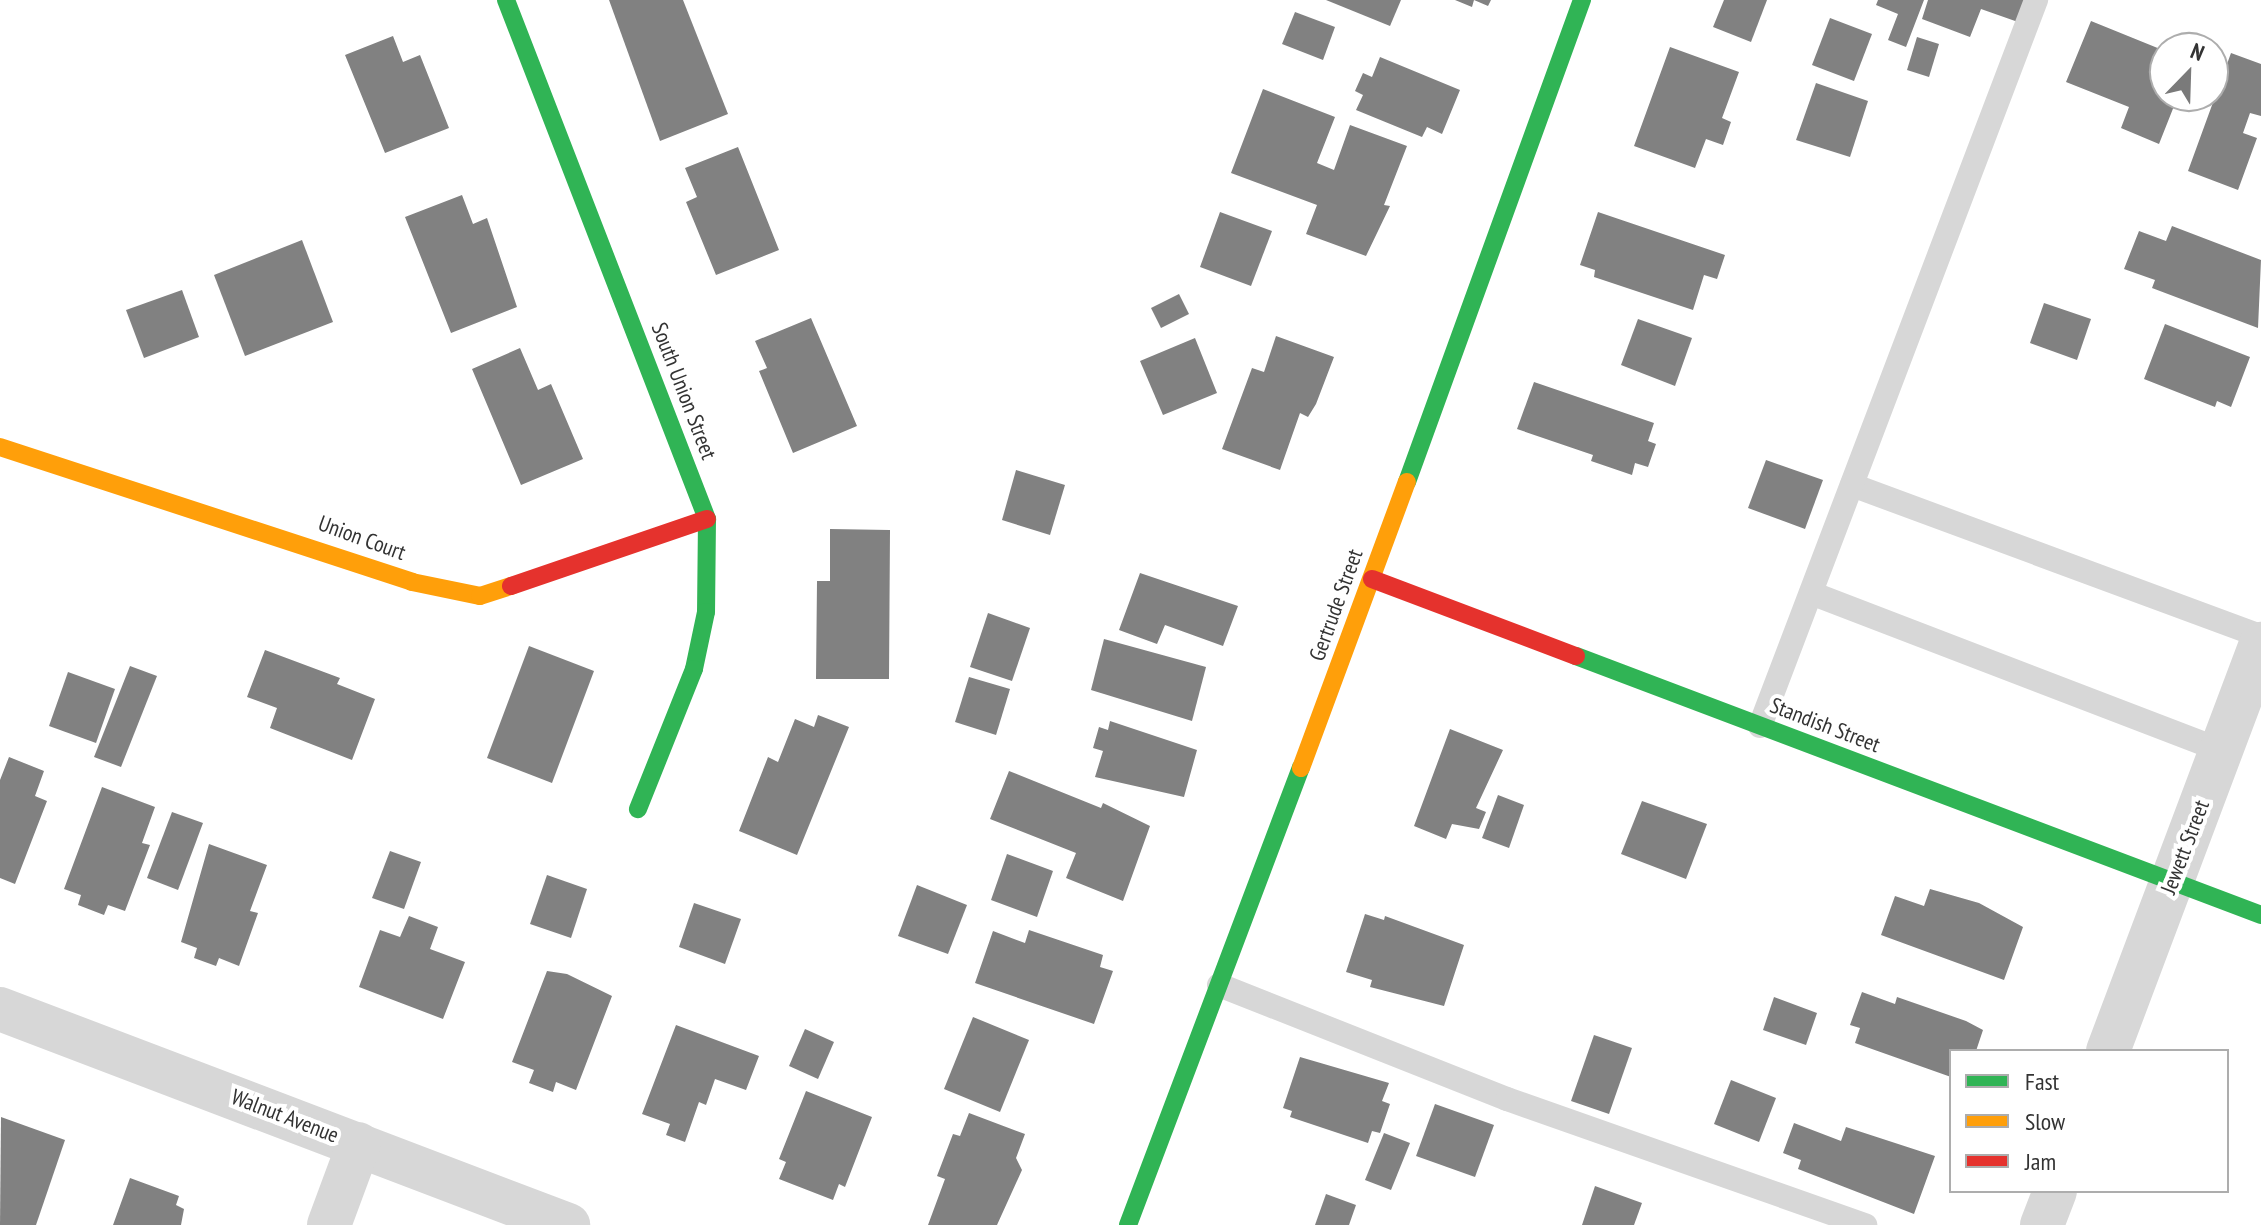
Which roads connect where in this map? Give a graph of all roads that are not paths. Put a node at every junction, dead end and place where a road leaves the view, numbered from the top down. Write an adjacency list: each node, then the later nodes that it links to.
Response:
1 (506, 0): 6 (street, South Union Street)
2 (1582, 0): 7 (street, Gertrude Street)
3 (2036, 0): 5 (lane)
4 (0, 447): 6 (street, Union Court)
5 (1852, 485): 8 (lane); 9 (lane)
6 (707, 519): 13 (street, South Union Street)
7 (1372, 579): 11 (street, Standish Street); 16 (street, Gertrude Street)
8 (1811, 593): 11 (lane); 12 (lane)
9 (2261, 636)
10 (2261, 644): 12 (street, Jewett Street)
11 (1760, 726): 14 (street, Standish Street)
12 (2221, 750): 14 (street, Jewett Street)
13 (638, 809)
14 (2172, 882): 15 (street, Standish Street); 18 (street, Jewett Street)
15 (2261, 915)
16 (1219, 985): 23 (street, Gertrude Street); 24 (lane)
17 (0, 1009): 19 (street, Walnut Avenue)
18 (2109, 1049)
19 (359, 1144): 21 (street); 22 (street, Walnut Avenue)
20 (2054, 1193): 25 (street)
21 (329, 1225)
22 (568, 1225)
23 (1128, 1225)
24 (1865, 1225)
25 (2042, 1225)

